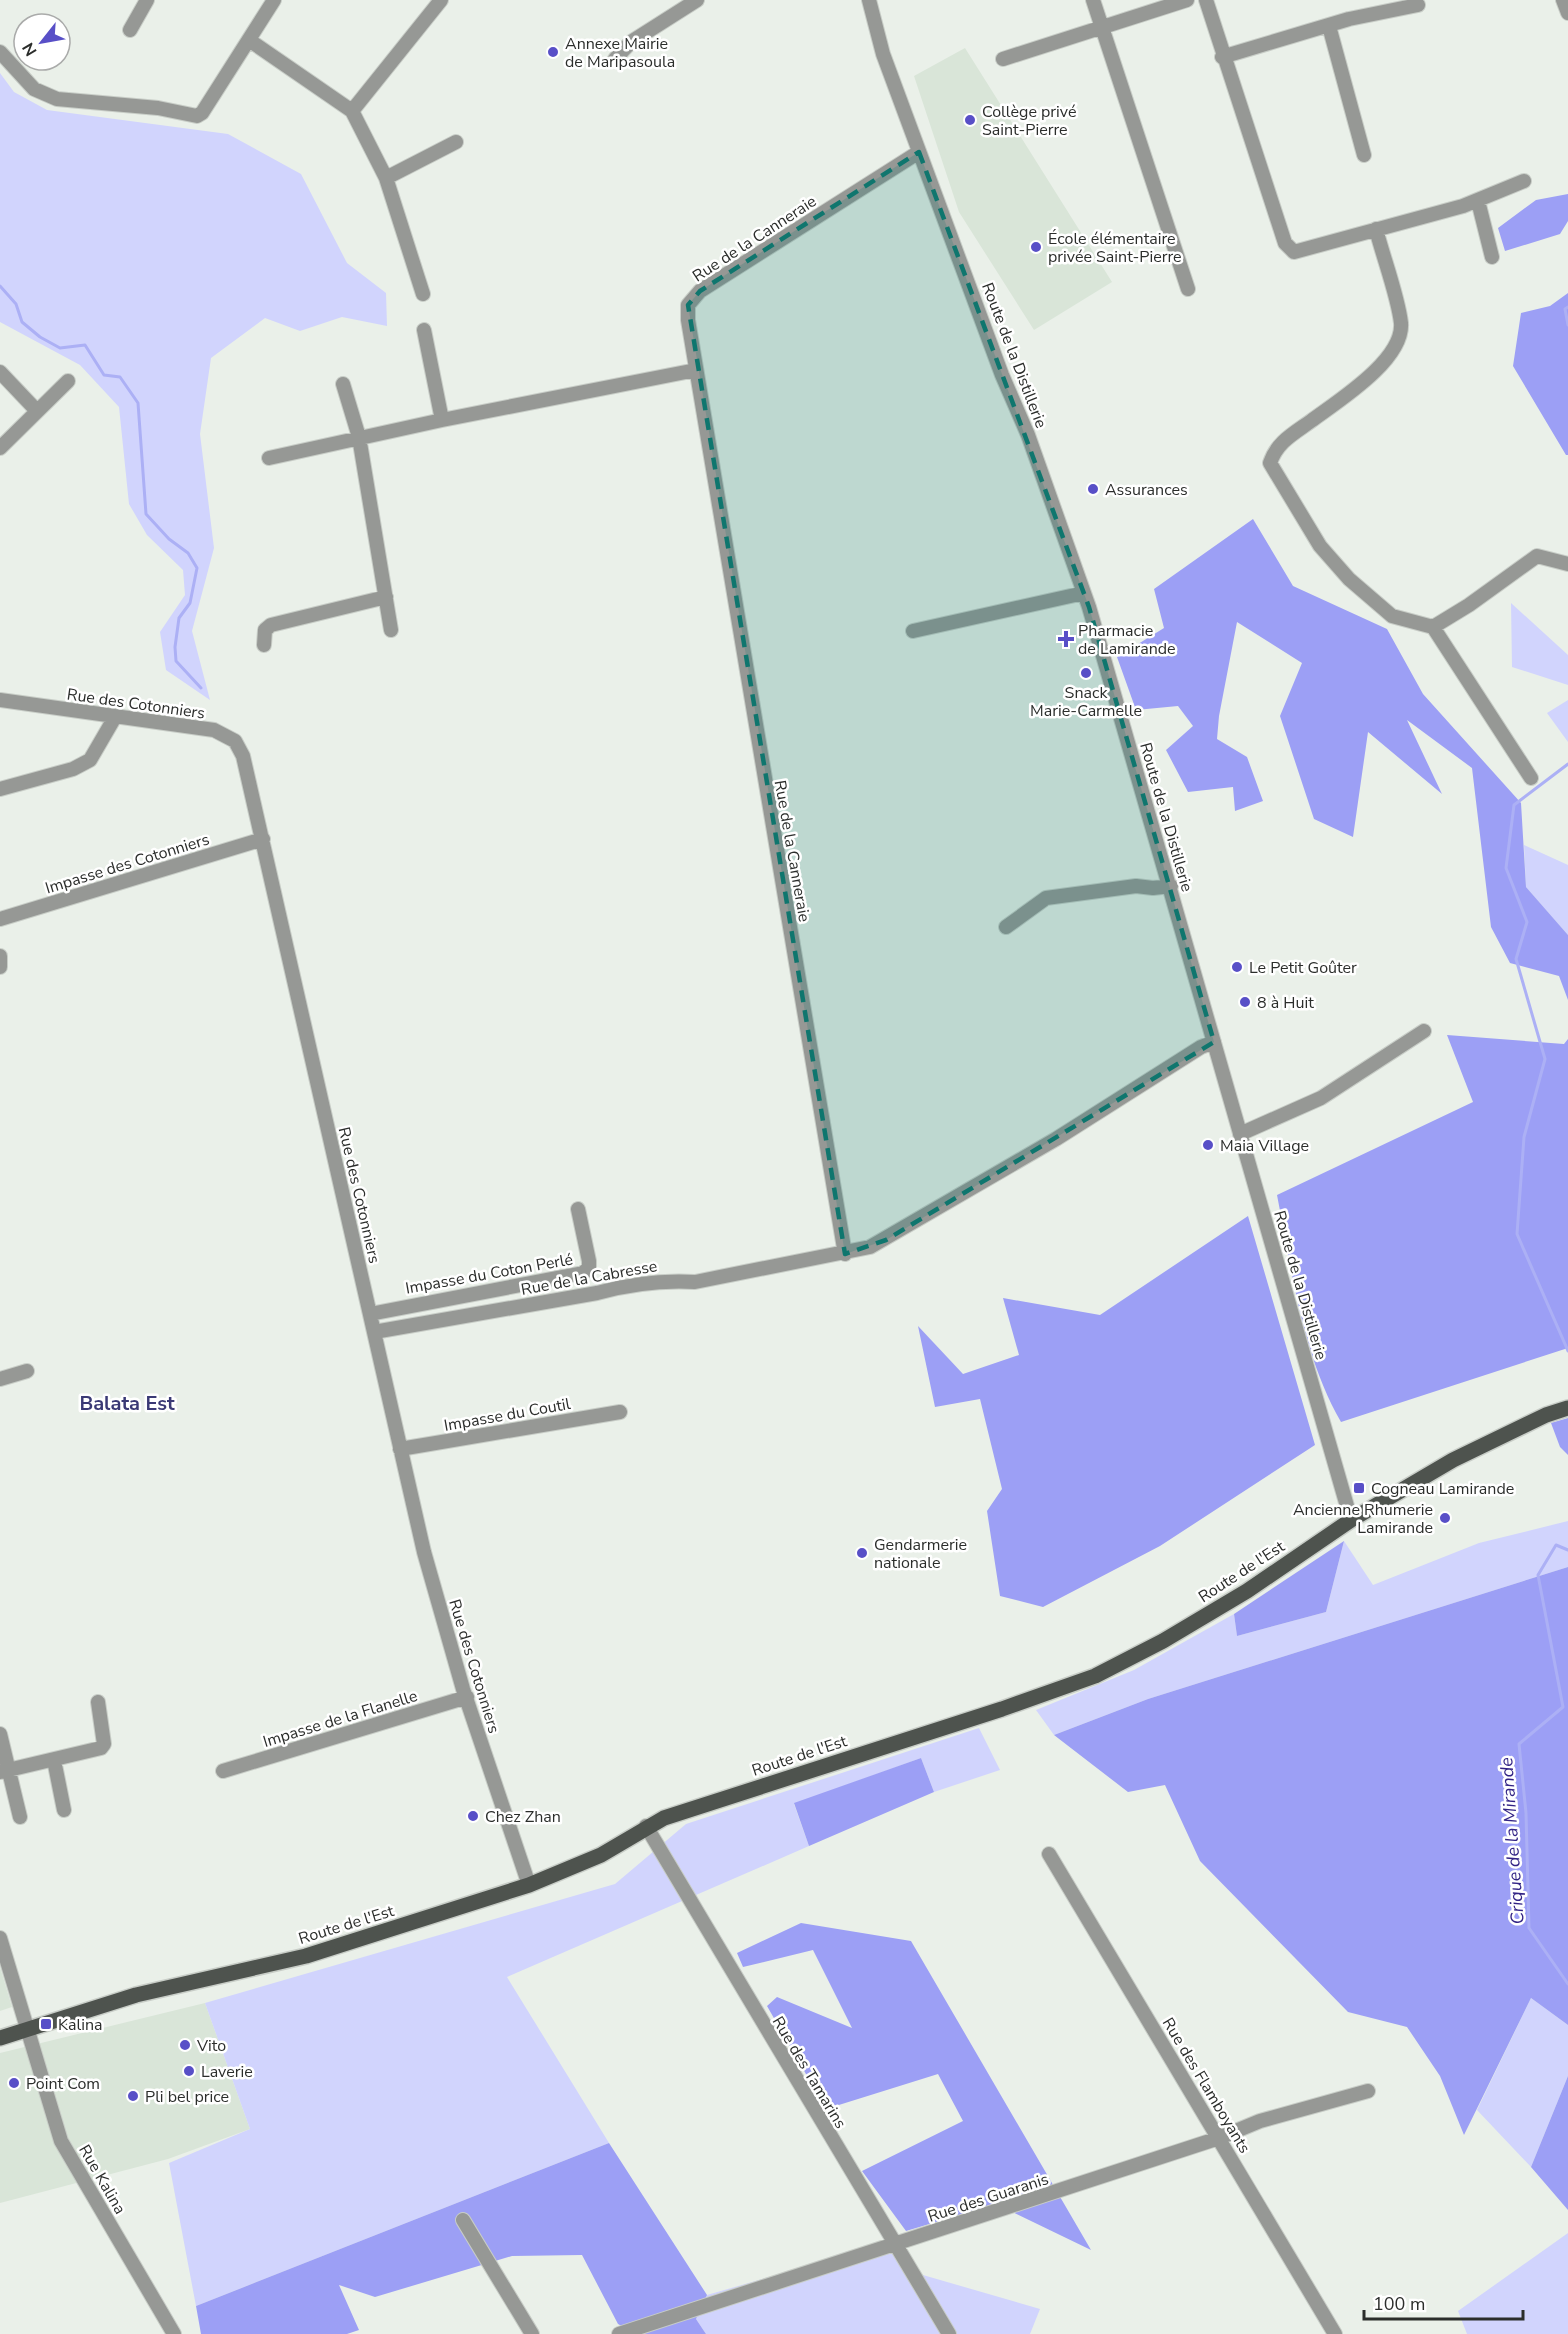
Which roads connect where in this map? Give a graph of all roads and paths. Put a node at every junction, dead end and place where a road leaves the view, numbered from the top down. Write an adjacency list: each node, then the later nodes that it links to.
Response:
1 (147, 0): 14 (street)
2 (274, 0): 15 (street)
3 (441, 0): 20 (street)
4 (698, 0): 18 (street)
5 (869, 0): 22 (street, Route de la Distillerie)
6 (1093, 0): 13 (street)
7 (1187, 0): 13 (street)
8 (1206, 0): 17 (street)
9 (1563, 0): 11 (street)
10 (1418, 4): 12 (street)
11 (1568, 13)
12 (1329, 26): 17 (street); 23 (street)
13 (1102, 28): 19 (street); 29 (street)
14 (130, 30)
15 (249, 40): 16 (street); 20 (street)
16 (0, 52)
17 (1222, 57): 27 (street)
18 (615, 59)
19 (1004, 59)
20 (352, 111): 24 (street)
21 (456, 142): 24 (street)
22 (919, 152): 32 (street, Rue de la Canneraie); 42 (street, Route de la Distillerie)
23 (1365, 155)
24 (386, 178): 30 (street)
25 (1524, 181): 26 (street)
26 (1478, 201): 27 (street); 28 (street)
27 (1376, 229): 44 (street)
28 (1492, 257)
29 (1188, 289)
30 (423, 294)
31 (424, 330): 37 (street)
32 (696, 370): 37 (street); 62 (street, Rue de la Canneraie)
33 (0, 372): 36 (street)
34 (68, 381): 36 (street)
35 (343, 384): 38 (street)
36 (37, 411): 39 (street)
37 (442, 420): 38 (street)
38 (359, 437): 40 (street); 43 (street)
39 (0, 448)
40 (269, 458)
41 (1568, 564): 44 (street)
42 (1084, 593): 46 (street); 53 (street, Route de la Distillerie)
43 (386, 597): 45 (street); 47 (street)
44 (1433, 627): 50 (street)
45 (391, 630)
46 (914, 631)
47 (264, 645)
48 (0, 700): 49 (street, Rue des Cotonniers)
49 (115, 717): 51 (street); 52 (street, Rue des Cotonniers)
50 (1531, 778)
51 (0, 789)
52 (263, 839): 54 (street, Impasse des Cotonniers); 63 (street, Rue des Cotonniers)
53 (1171, 886): 55 (street); 59 (street, Route de la Distillerie)
54 (0, 919)
55 (1006, 927)
56 (0, 956): 57 (street)
57 (0, 967)
58 (1424, 1031): 60 (street)
59 (1214, 1042): 60 (street, Route de la Distillerie); 62 (street)
60 (1240, 1134): 70 (street, Route de la Distillerie)
61 (578, 1209): 63 (street, Impasse du Coton Perlé)
62 (845, 1254): 64 (street, Rue de la Cabresse)
63 (370, 1314): 64 (street, Rue des Cotonniers)
64 (374, 1332): 69 (street, Rue des Cotonniers)
65 (27, 1371): 66 (street)
66 (0, 1379)
67 (1568, 1408): 70 (main road, Route de l'Est)
68 (620, 1412): 69 (street, Impasse du Coutil)
69 (399, 1449): 71 (street, Rue des Cotonniers)
70 (1351, 1520): 79 (main road, Route de l'Est)
71 (466, 1697): 76 (street, Impasse de la Flanelle); 81 (street, Rue des Cotonniers)
72 (98, 1702): 74 (street)
73 (0, 1734): 75 (street)
74 (54, 1760): 75 (street); 77 (street)
75 (5, 1771): 78 (street)
76 (223, 1771)
77 (64, 1810)
78 (20, 1817)
79 (646, 1826): 81 (main road, Route de l'Est); 88 (street, Rue des Tamarins)
80 (1049, 1854): 86 (street, Rue des Flamboyants)
81 (529, 1885): 83 (main road, Route de l'Est)
82 (0, 1938): 83 (street, Rue Kalina)
83 (27, 2030): 84 (main road, Route de l'Est); 89 (street, Rue Kalina)
84 (0, 2038)
85 (1368, 2091): 86 (street, Rue des Guaranis)
86 (1219, 2138): 88 (street, Rue des Guaranis); 93 (street, Rue des Flamboyants)
87 (463, 2220): 90 (street)
88 (895, 2245): 91 (street, Rue des Guaranis); 92 (street, Rue des Tamarins)
89 (174, 2334)
90 (532, 2334)
91 (619, 2334)
92 (949, 2334)
93 (1335, 2334)

